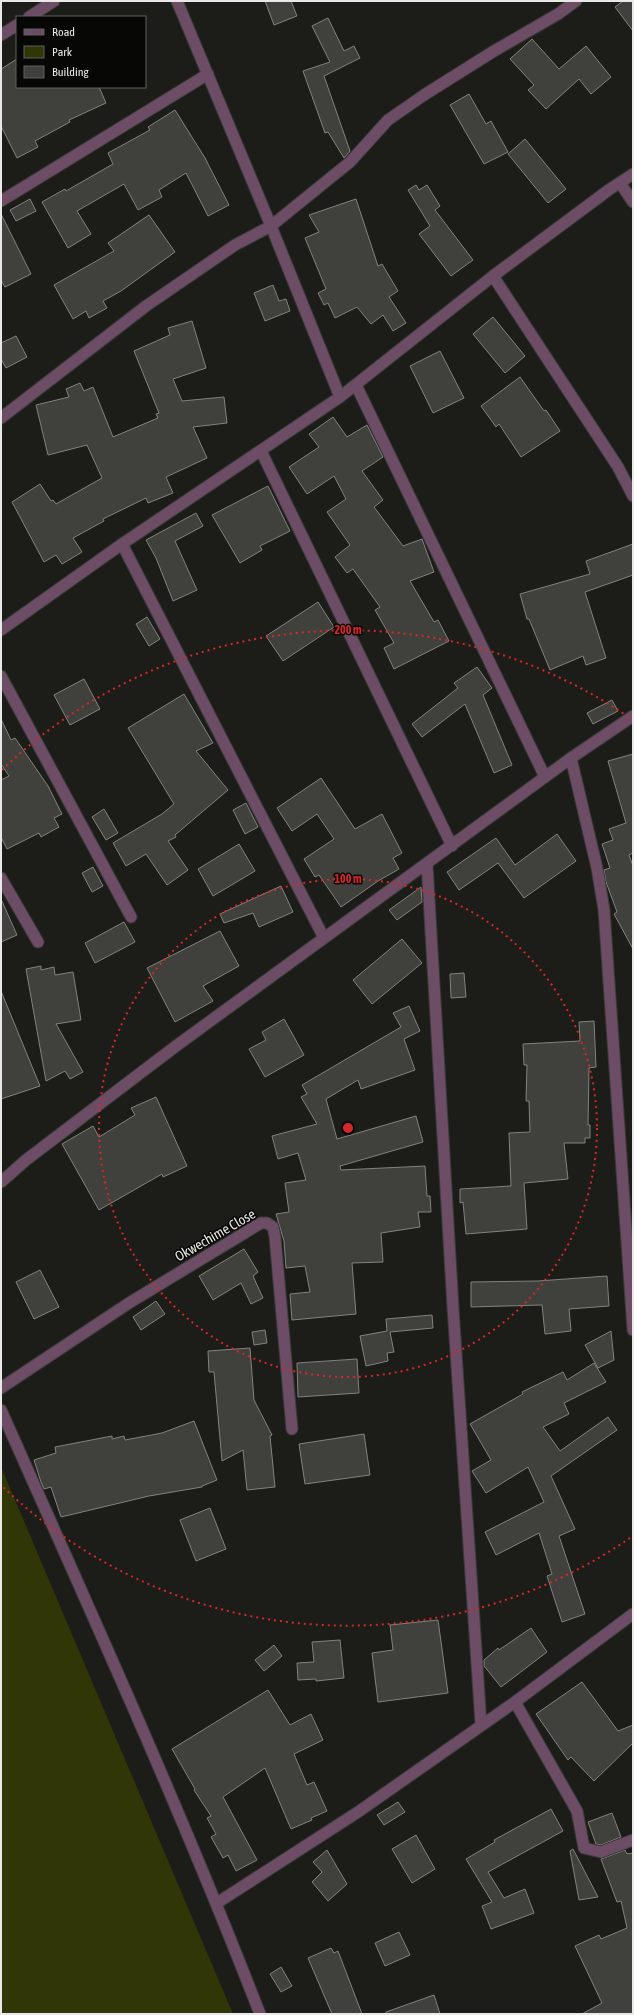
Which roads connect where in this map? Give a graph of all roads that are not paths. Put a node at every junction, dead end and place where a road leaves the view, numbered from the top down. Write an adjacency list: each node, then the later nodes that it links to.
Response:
1 (54, 1): 4 (street)
2 (177, 1): 7 (street)
3 (576, 1): 12 (street)
4 (31, 16)
5 (16, 26): 6 (street)
6 (1, 35)
7 (208, 74): 10 (street); 12 (street)
8 (633, 174): 9 (street)
9 (620, 183): 11 (street); 13 (street)
10 (1, 201)
11 (633, 202)
12 (271, 226): 15 (street); 16 (street)
13 (493, 276): 14 (street); 18 (street)
14 (356, 385): 15 (street); 24 (street)
15 (340, 397): 17 (street)
16 (1, 418)
17 (261, 451): 19 (street); 25 (street)
18 (633, 496)
19 (122, 544): 20 (street); 29 (street)
20 (1, 630)
21 (1, 676): 28 (street)
22 (633, 716): 23 (street)
23 (570, 758): 24 (street); 32 (street)
24 (545, 777): 25 (street)
25 (452, 846): 26 (street)
26 (427, 864): 29 (street); 38 (street)
27 (1, 878): 30 (street)
28 (131, 917)
29 (324, 938): 31 (street)
30 (38, 942)
31 (1, 1182)
32 (633, 1330)
33 (1, 1388): 35 (street, Okwechime Close)
34 (1, 1410): 40 (street)
35 (292, 1429)
36 (633, 1614): 37 (street)
37 (515, 1702): 38 (street); 39 (street)
38 (481, 1724): 40 (street)
39 (633, 1840)
40 (217, 1903): 41 (street)
41 (260, 2014)

